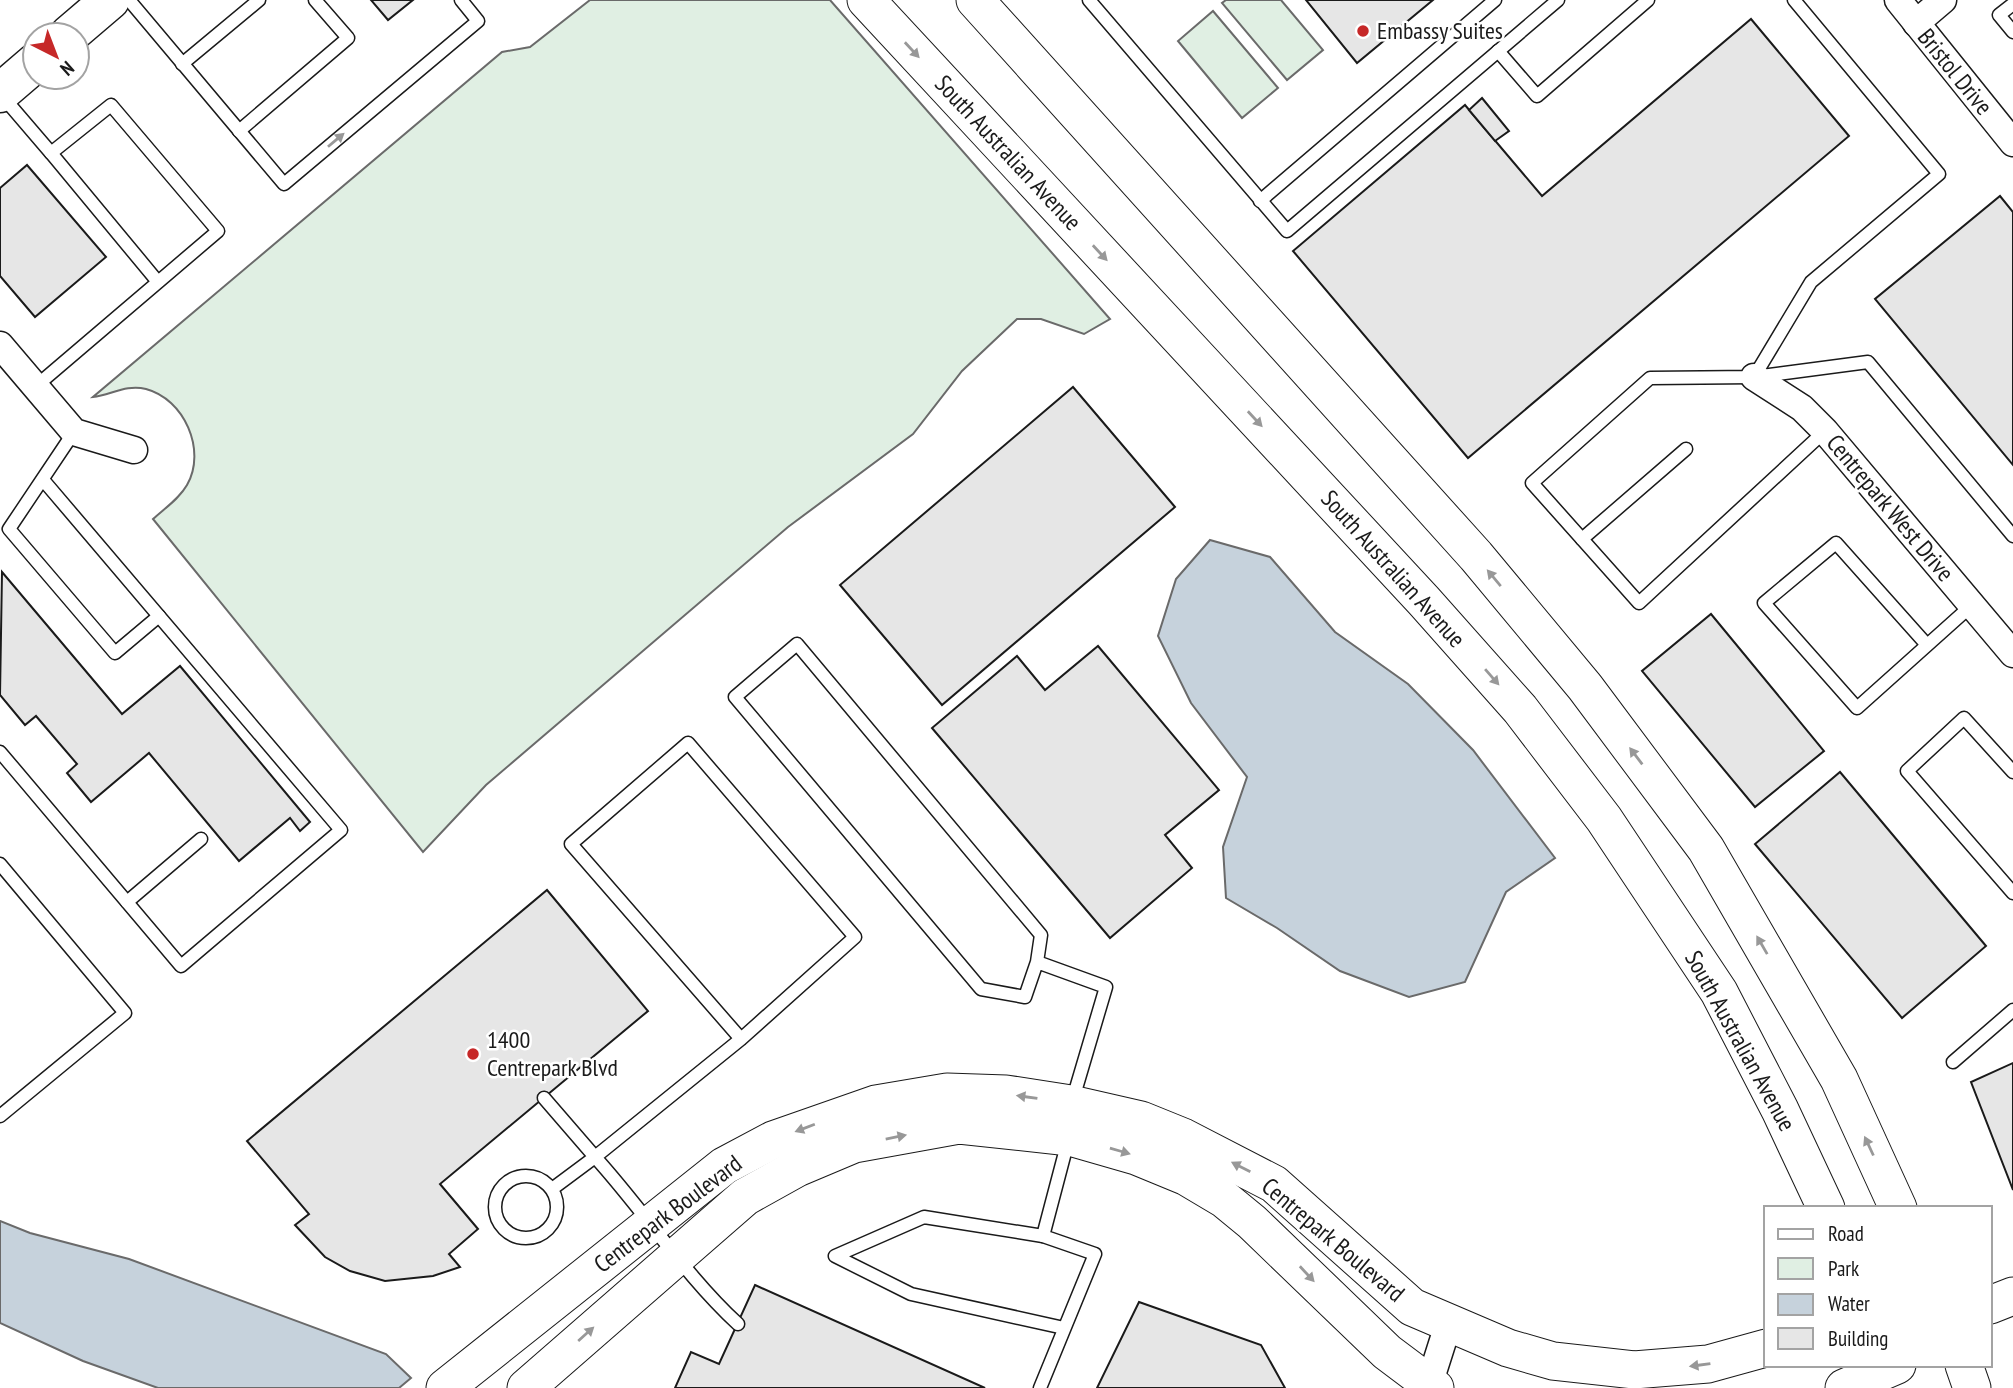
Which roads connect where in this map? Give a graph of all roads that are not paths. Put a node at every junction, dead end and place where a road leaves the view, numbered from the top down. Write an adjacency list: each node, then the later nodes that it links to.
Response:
1 (110, 0): 16 (main road)
2 (129, 0): 20 (lane)
3 (259, 0): 20 (lane)
4 (314, 0): 23 (lane)
5 (461, 0): 23 (lane, one-way to 5)
6 (866, 0): 57 (main road, South Australian Avenue, one-way to 57)
7 (975, 0): 58 (main road, one-way to 7)
8 (1089, 0): 26 (lane)
9 (1495, 0): 26 (lane)
10 (1558, 0): 19 (lane)
11 (1648, 0): 19 (lane)
12 (1794, 0): 29 (lane)
13 (1898, 0): 17 (street, Bristol Drive)
14 (1943, 0): 17 (street)
15 (2013, 4): 18 (lane)
16 (85, 21)
17 (1916, 23): 24 (street, Bristol Drive)
18 (2013, 32)
19 (1498, 51): 26 (lane)
20 (182, 64): 23 (lane)
21 (21, 75): 22 (main road)
22 (0, 93): 25 (lane)
23 (239, 131)
24 (2013, 143)
25 (51, 153): 27 (lane); 27 (lane)
26 (1260, 201)
27 (158, 282): 30 (lane)
28 (0, 345): 30 (street)
29 (1754, 377): 31 (street, Centrepark West Drive); 36 (lane); 37 (lane)
30 (35, 387): 32 (street)
31 (1825, 431): 37 (lane); 38 (street, Centrepark West Drive)
32 (74, 432): 34 (street); 35 (lane)
33 (1685, 449): 37 (lane)
34 (134, 450)
35 (44, 481): 39 (lane); 39 (lane)
36 (2013, 536)
37 (1582, 539)
38 (1972, 605): 40 (lane); 41 (street, Centrepark West Drive)
39 (159, 616): 47 (lane)
40 (1927, 645): 40 (lane)
41 (2013, 654)
42 (0, 752): 47 (lane)
43 (2013, 772): 46 (lane)
44 (201, 839): 47 (lane)
45 (0, 864): 53 (lane)
46 (2013, 893)
47 (127, 902)
48 (1037, 962): 48 (lane); 54 (lane)
49 (2013, 1010): 51 (lane)
50 (741, 1039): 50 (lane); 55 (lane)
51 (1953, 1062)
52 (544, 1098): 55 (lane)
53 (0, 1116)
54 (1070, 1120): 59 (main road, Centrepark Boulevard, one-way to 59); 60 (lane); 61 (main road, Centrepark Boulevard, one-way to 54); 65 (main road, Centrepark Boulevard, one-way to 54); 72 (main road, Centrepark Boulevard, one-way to 72)
55 (595, 1157): 56 (lane); 59 (lane)
56 (552, 1189): 56 (lane)
57 (1825, 1206)
58 (1897, 1206)
59 (652, 1226): 61 (lane); 73 (main road, Centrepark Boulevard)
60 (1043, 1236): 66 (lane); 66 (lane)
61 (674, 1256): 64 (lane); 71 (main road, Centrepark Boulevard, one-way to 61)
62 (2013, 1296): 63 (main road)
63 (1992, 1304)
64 (738, 1324)
65 (1448, 1325): 67 (main road, Centrepark Boulevard, one-way to 65); 72 (street)
66 (1065, 1328): 74 (lane)
67 (1764, 1349)
68 (1892, 1367): 75 (main road)
69 (1898, 1367): 76 (main road)
70 (1965, 1367): 77 (main road)
71 (530, 1384)
72 (1431, 1387)
73 (445, 1388)
74 (1040, 1388)
75 (1844, 1388)
76 (1906, 1388)
77 (1972, 1388)

